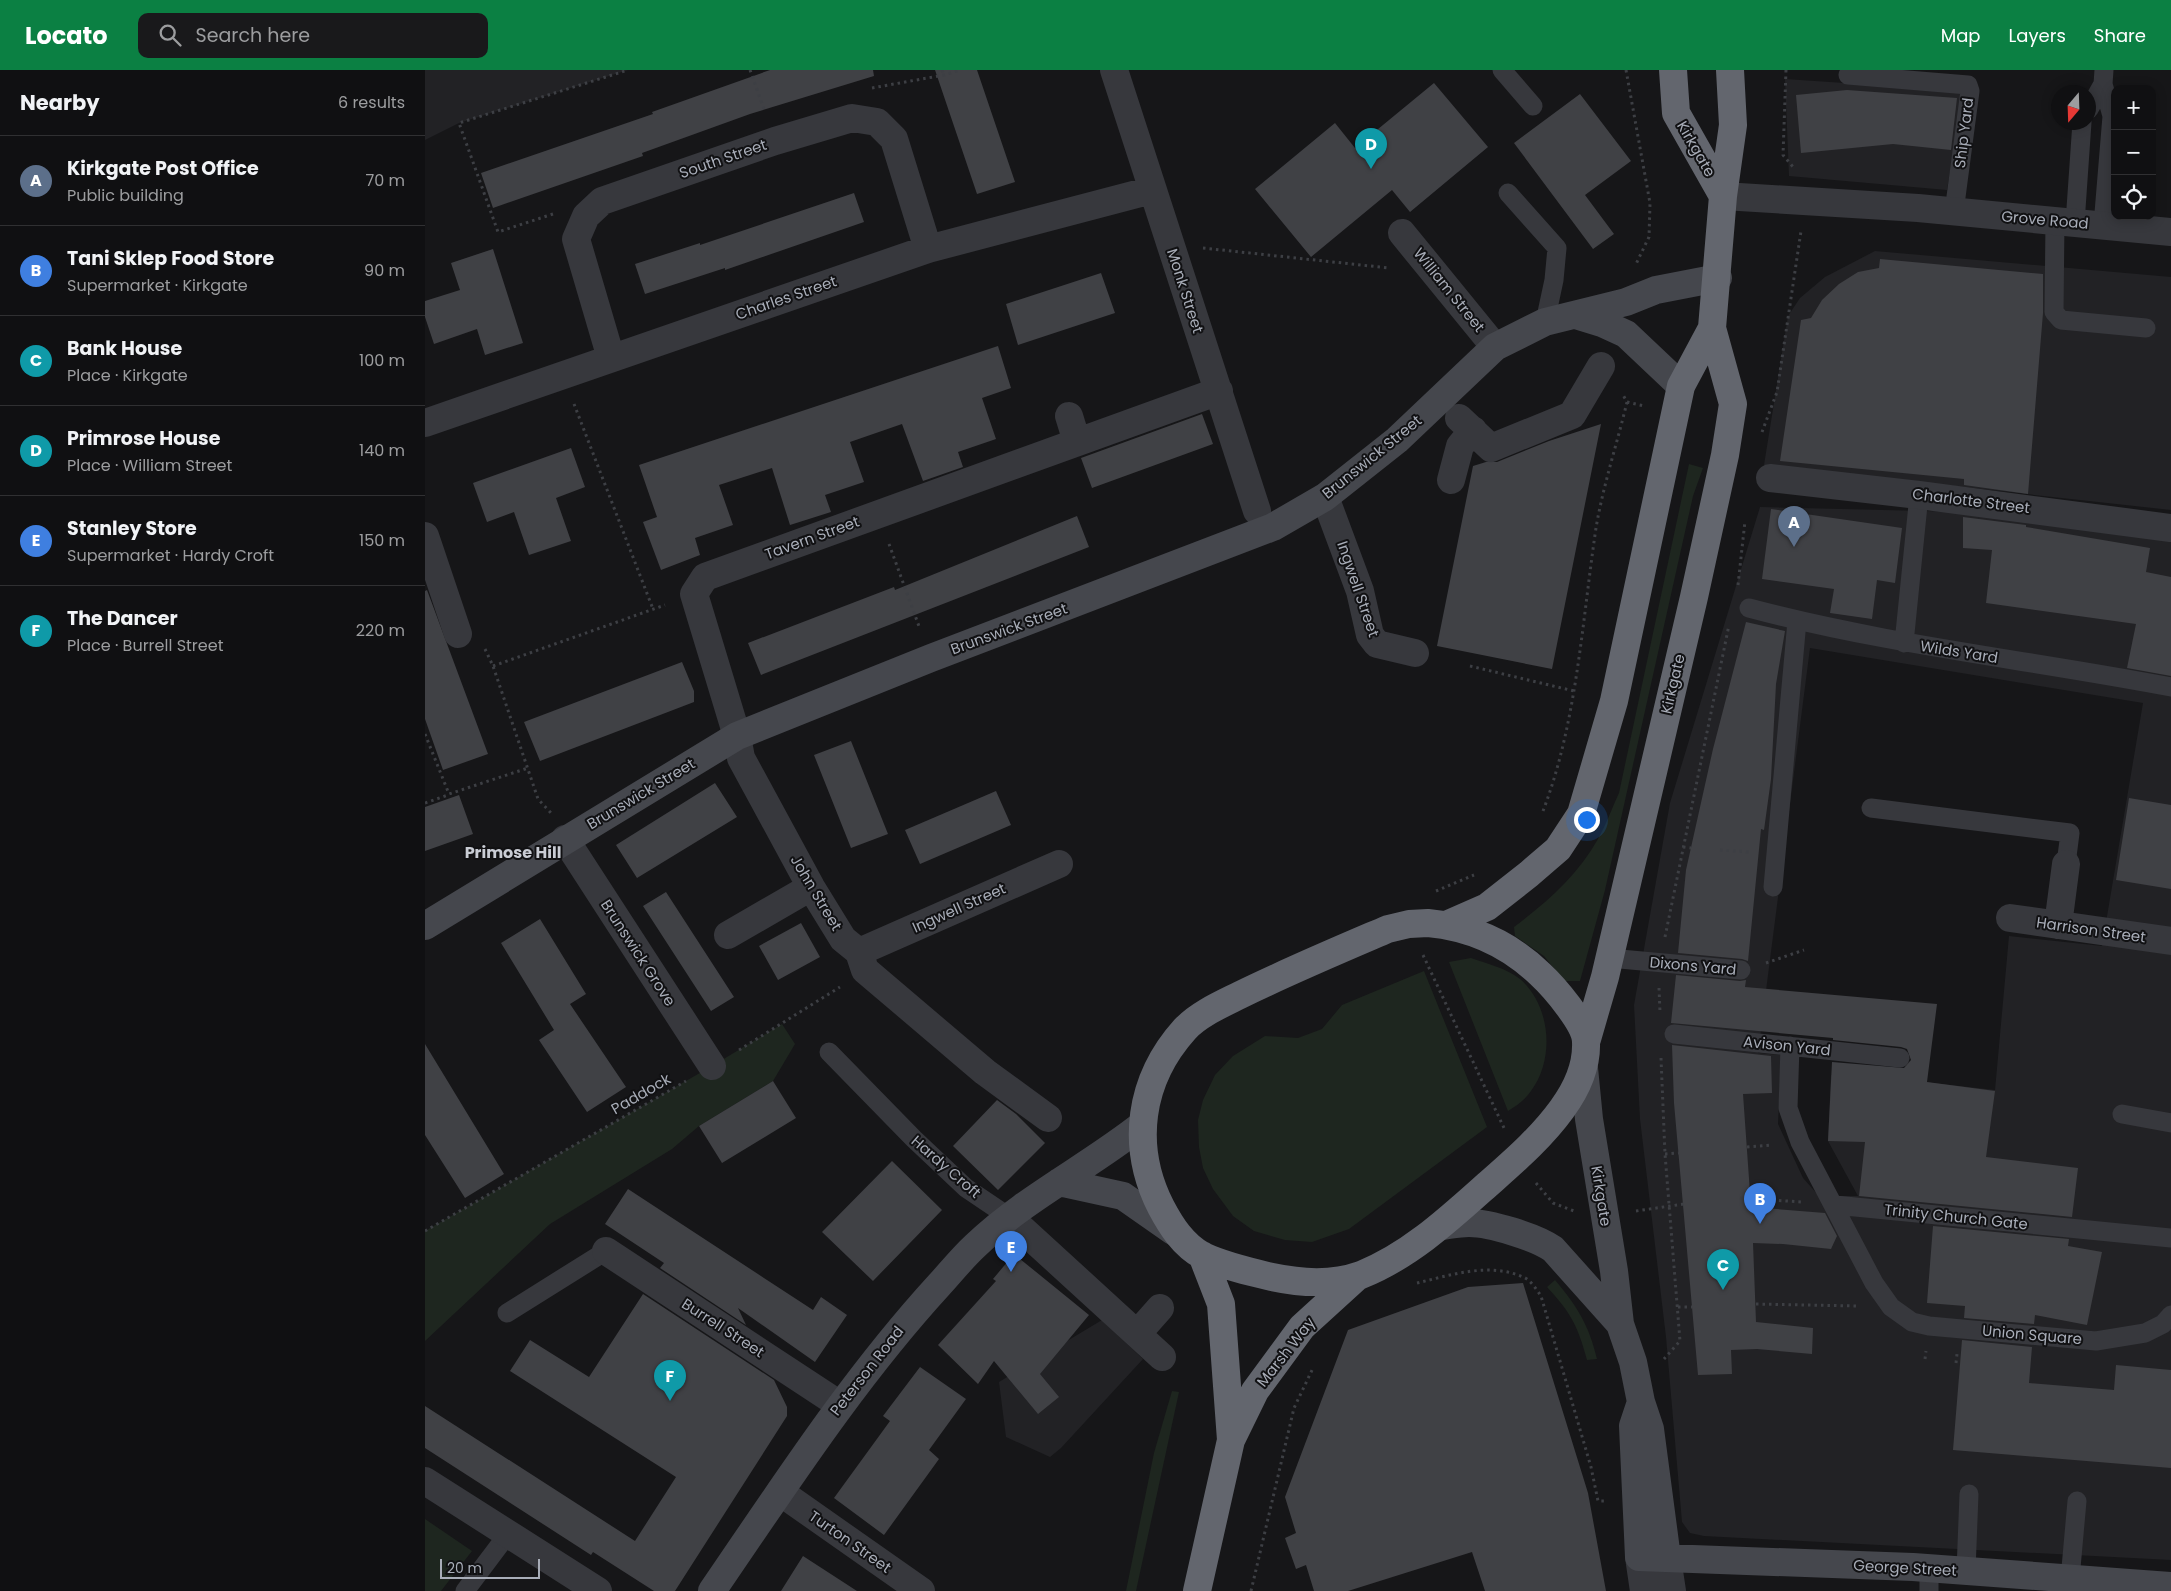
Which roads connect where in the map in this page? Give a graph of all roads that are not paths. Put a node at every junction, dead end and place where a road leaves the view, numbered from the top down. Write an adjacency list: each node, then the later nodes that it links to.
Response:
1 (1114, 70): 10 (street, Monk Street)
2 (1502, 70): 8 (lane)
3 (1673, 70): 12 (highway, Kirkgate)
4 (1730, 70): 12 (highway, Kirkgate)
5 (1848, 75): 13 (lane, Ship Yard)
6 (2103, 77): 7 (lane); 15 (lane)
7 (2096, 93)
8 (1533, 106)
9 (2081, 130): 14 (lane)
10 (1152, 190): 18 (street, Charles Street); 28 (street, Monk Street)
11 (1508, 193): 21 (lane)
12 (1723, 196): 13 (street, Grove Road); 19 (highway, Kirkgate)
13 (1954, 212): 14 (street, Grove Road)
14 (2065, 222): 15 (street, Grove Road); 23 (lane)
15 (2103, 225): 16 (street, Grove Road)
16 (2171, 232)
17 (1402, 233): 24 (street, William Street)
18 (928, 249): 25 (street, Charles Street); 25 (street, South Street)
19 (1717, 278): 20 (street, Brunswick Street); 22 (highway, Kirkgate)
20 (1576, 315): 21 (street, Brunswick Street); 27 (street, Brunswick Street)
21 (1545, 322): 24 (street, Brunswick Street)
22 (1712, 328): 27 (highway, Kirkgate); 56 (highway, Kirkgate)
23 (2146, 328)
24 (1495, 347): 33 (street, Brunswick Street)
25 (611, 358): 29 (street, Charles Street)
26 (1601, 366): 31 (street)
27 (1681, 386): 51 (highway, Kirkgate)
28 (1219, 391): 34 (street, Monk Street); 43 (street, Tavern Street)
29 (425, 423)
30 (1770, 478): 32 (street, Charlotte Street)
31 (1451, 480)
32 (1919, 495): 35 (street, Charlotte Street); 40 (lane)
33 (1325, 497): 41 (street, Ingwell Street); 43 (street, Brunswick Street)
34 (1257, 511)
35 (2171, 528)
36 (425, 536): 39 (street)
37 (1740, 612): 38 (lane, Wilds Yard)
38 (1797, 621): 40 (lane, Wilds Yard); 49 (lane)
39 (458, 634)
40 (1904, 643): 42 (lane, Wilds Yard)
41 (1415, 653)
42 (2171, 688)
43 (737, 736): 45 (street, Brunswick Street); 48 (street, John Street)
44 (1871, 808): 47 (lane)
45 (568, 838): 53 (street, Brunswick Street); 64 (street, Brunswick Grove)
46 (1059, 864): 57 (street, Ingwell Street)
47 (2066, 864): 52 (street)
48 (811, 887): 54 (street); 57 (street, John Street)
49 (1773, 887)
50 (2010, 918): 52 (street, Harrison Street)
51 (1446, 925): 60 (highway); 69 (highway)
52 (2058, 925): 55 (street, Harrison Street)
53 (425, 926)
54 (728, 935)
55 (2171, 941)
56 (1609, 958): 58 (lane, Dixons Yard); 60 (highway, Kirkgate)
57 (862, 961): 67 (street, John Street)
58 (1741, 970)
59 (1674, 1034): 61 (lane, Avison Yard)
60 (1587, 1039): 65 (highway, Kirkgate)
61 (1790, 1046): 63 (lane, Avison Yard); 71 (lane, Union Square)
62 (829, 1052): 72 (lane, Hardy Croft)
63 (1899, 1058)
64 (712, 1066)
65 (1584, 1068): 73 (highway); 82 (street, Kirkgate)
66 (2122, 1114): 68 (lane)
67 (1048, 1118)
68 (2171, 1123)
69 (1143, 1124): 70 (street, Peterson Road); 74 (highway)
70 (1059, 1182): 72 (street, Peterson Road); 74 (street)
71 (1835, 1205): 75 (lane, Trinity Church Gate); 81 (lane, Union Square)
72 (1009, 1217): 83 (street, Hardy Croft); 86 (street, Peterson Road)
73 (1441, 1226): 78 (highway); 82 (street, Kirkgate)
74 (1173, 1230): 77 (highway)
75 (2171, 1238)
76 (606, 1251): 80 (lane); 86 (street, Burrell Street)
77 (1202, 1255): 78 (highway); 87 (highway, Marsh Way)
78 (1358, 1276): 87 (highway, Marsh Way)
79 (1160, 1308): 83 (street)
80 (507, 1313)
81 (2171, 1315)
82 (1620, 1324): 85 (street, Kirkgate)
83 (1137, 1334): 84 (street, Hardy Croft)
84 (1162, 1357)
85 (1641, 1402): 93 (street, Kirkgate); 94 (street, Kirkgate)
86 (840, 1404): 89 (street, Peterson Road)
87 (1231, 1440): 104 (highway, Marsh Way)
88 (425, 1481): 92 (street)
89 (780, 1492): 102 (street, Peterson Road); 103 (street, Turton Street)
90 (1969, 1494): 95 (lane)
91 (2077, 1501): 96 (lane)
92 (508, 1534): 100 (lane); 101 (street)
93 (1639, 1557): 94 (street, George Street); 105 (street, Kirkgate)
94 (1667, 1558): 97 (street, George Street); 106 (street, Kirkgate)
95 (1966, 1571): 96 (street, George Street); 97 (street, George Street)
96 (2071, 1579): 99 (street, George Street)
97 (1929, 1580)
98 (2171, 1586): 99 (street, George Street)
99 (2127, 1587)
100 (465, 1591)
101 (598, 1591)
102 (711, 1591)
103 (921, 1591)
104 (1197, 1591)
105 (1644, 1591)
106 (1672, 1591)

